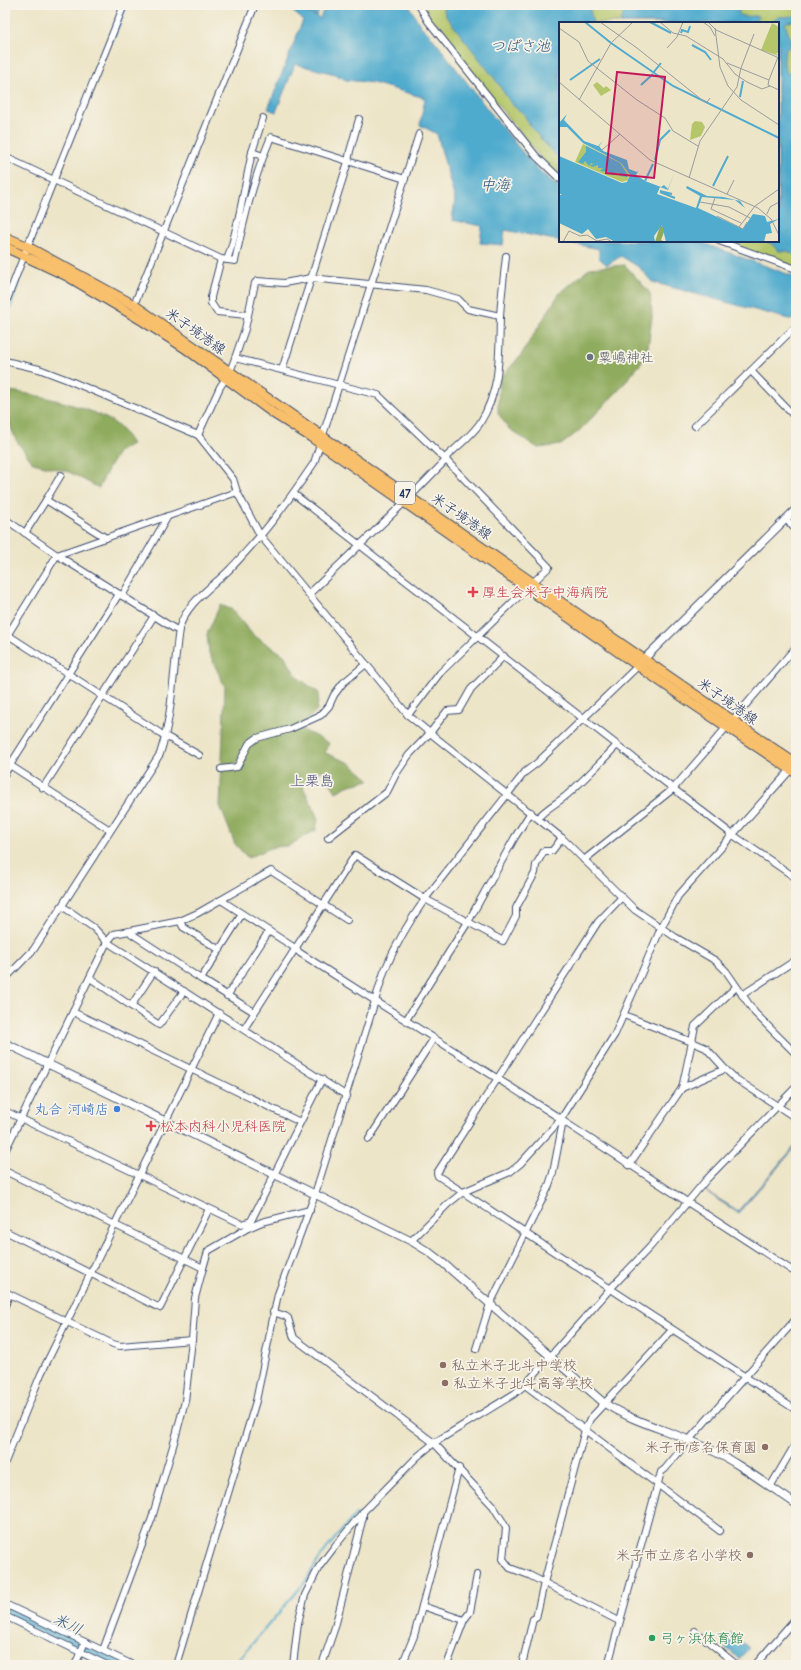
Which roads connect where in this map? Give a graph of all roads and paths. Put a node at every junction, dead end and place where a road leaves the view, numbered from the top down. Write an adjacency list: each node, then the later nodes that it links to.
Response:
1 (124, 5): 13 (street)
2 (256, 5): 15 (street)
3 (419, 5): 11 (street)
4 (263, 118): 7 (street)
5 (359, 119): 10 (street)
6 (419, 134): 12 (street)
7 (252, 152): 8 (street); 14 (street)
8 (263, 156): 10 (street); 14 (street)
9 (5, 157): 13 (street)
10 (348, 162): 12 (street); 23 (street)
11 (559, 178)
12 (405, 180): 24 (street)
13 (54, 181): 15 (street); 19 (street)
14 (241, 216): 21 (street)
15 (163, 232): 21 (street); 26 (street)
16 (5, 237): 19 (main road, 米子境港線 / 47)
17 (722, 242): 22 (street)
18 (5, 247): 19 (main road, 米子境港線 / 47)
19 (25, 251): 25 (street); 26 (main road, 米子境港線 / 47); 34 (main road, 米子境港線 / 47)
20 (506, 256): 28 (street)
21 (224, 260): 27 (street)
22 (796, 269)
23 (311, 278): 24 (street); 27 (street); 32 (street)
24 (372, 285): 28 (street); 35 (street)
25 (5, 305)
26 (134, 305): 34 (main road, 米子境港線 / 47)
27 (246, 315): 30 (street)
28 (500, 316): 40 (street)
29 (792, 330): 33 (street)
30 (235, 358): 32 (street); 34 (street)
31 (5, 361): 38 (street)
32 (282, 370): 35 (street)
33 (751, 371): 36 (street); 37 (street)
34 (228, 375): 38 (street); 39 (main road, 米子境港線 / 47)
35 (339, 386): 39 (street); 40 (street)
36 (796, 418)
37 (695, 426)
38 (198, 435): 42 (street)
39 (321, 440): 43 (street); 45 (main road, 米子境港線 / 47)
40 (446, 460): 45 (street); 56 (street)
41 (61, 475): 44 (street)
42 (237, 492): 47 (street); 52 (street)
43 (294, 494): 52 (street); 54 (street)
44 (46, 500): 51 (street); 53 (street)
45 (407, 500): 54 (street); 56 (main road, 米子境港線 / 47)
46 (796, 510): 49 (street)
47 (168, 516): 53 (street); 58 (street)
48 (5, 519): 51 (street)
49 (786, 519): 50 (street); 65 (street)
50 (796, 530)
51 (25, 533): 55 (street)
52 (260, 535): 57 (street); 60 (street)
53 (106, 538): 55 (street)
54 (360, 545): 57 (street); 61 (street)
55 (57, 555): 58 (street); 62 (street)
56 (530, 586): 61 (street); 65 (main road, 米子境港線 / 47)
57 (309, 594): 66 (street)
58 (120, 595): 59 (street); 67 (street)
59 (154, 616): 60 (street); 68 (street)
60 (179, 629): 73 (street)
61 (478, 635): 64 (street); 69 (street)
62 (6, 637): 67 (street)
63 (796, 647): 71 (street)
64 (504, 656): 70 (street); 72 (street)
65 (641, 662): 70 (street); 71 (main road, 米子境港線 / 47)
66 (366, 664): 69 (street); 78 (street)
67 (69, 674): 68 (street); 76 (street)
68 (102, 696): 73 (street); 80 (street)
69 (408, 715): 72 (street)
70 (583, 718): 74 (street); 82 (street)
71 (729, 724): 77 (main road, 米子境港線 / 47); 81 (street)
72 (430, 733): 82 (street); 87 (street)
73 (166, 736): 75 (street); 85 (street)
74 (617, 745): 81 (street); 84 (street)
75 (198, 756)
76 (7, 764): 79 (street); 80 (street)
77 (795, 767): 86 (street)
78 (221, 769)
79 (5, 773)
80 (43, 788): 85 (street)
81 (673, 789): 86 (street); 89 (street)
82 (508, 796): 83 (street); 92 (street)
83 (531, 812): 84 (street); 99 (street)
84 (538, 818): 88 (street)
85 (110, 830): 95 (street)
86 (733, 835): 90 (street); 100 (street)
87 (328, 838)
88 (562, 838): 89 (street); 99 (street)
89 (584, 860): 91 (street)
90 (796, 878)
91 (622, 897): 100 (street); 130 (street)
92 (425, 899): 94 (street); 99 (street); 115 (street)
93 (221, 900): 94 (street); 96 (street); 98 (street)
94 (323, 904): 97 (street); 104 (street)
95 (62, 906): 103 (street); 109 (street)
96 (242, 914): 102 (street); 105 (street)
97 (347, 920)
98 (180, 921): 101 (street); 105 (street)
99 (468, 922): 121 (street)
100 (661, 928): 111 (street); 120 (street)
101 (130, 931): 103 (street); 110 (street)
102 (269, 931): 104 (street); 114 (street)
103 (107, 942): 107 (street); 108 (street)
104 (295, 948): 115 (street); 118 (street)
105 (220, 950): 110 (street)
106 (796, 960): 113 (street)
107 (154, 971): 112 (street); 116 (street)
108 (90, 978): 116 (street); 117 (street)
109 (5, 979)
110 (201, 979): 114 (street)
111 (736, 987): 113 (street); 124 (street)
112 (184, 991): 116 (street); 119 (street)
113 (742, 995): 126 (street)
114 (227, 996): 118 (street)
115 (375, 1001): 121 (street); 134 (street)
116 (131, 1006)
117 (73, 1012): 127 (street); 128 (street)
118 (254, 1012): 122 (street)
119 (219, 1013): 122 (street); 128 (street)
120 (624, 1015): 124 (street); 140 (street)
121 (406, 1020): 123 (street)
122 (244, 1029): 131 (street)
123 (434, 1038): 130 (street); 142 (street)
124 (692, 1042): 129 (street); 133 (street)
125 (5, 1043): 127 (street)
126 (796, 1054)
127 (48, 1063): 137 (street); 139 (street)
128 (192, 1068): 139 (street); 141 (street)
129 (725, 1069): 133 (street); 135 (street)
130 (497, 1078): 140 (street); 148 (street)
131 (322, 1079): 134 (street); 141 (street)
132 (796, 1087): 135 (street)
133 (682, 1088): 144 (street)
134 (347, 1096): 149 (street)
135 (778, 1106): 138 (street); 150 (street)
136 (5, 1111): 137 (street)
137 (21, 1118): 143 (street); 146 (street)
138 (796, 1118)
139 (165, 1120): 146 (street); 147 (street)
140 (562, 1120): 144 (street); 148 (street); 156 (street)
141 (300, 1122): 147 (street)
142 (369, 1139)
143 (5, 1151)
144 (629, 1165): 150 (street)
145 (5, 1171): 153 (street)
146 (139, 1174): 151 (street); 153 (street)
147 (275, 1174): 149 (street); 154 (street)
148 (463, 1192): 156 (street); 157 (street)
149 (315, 1194): 152 (street); 157 (street)
150 (688, 1203): 160 (street); 162 (street)
151 (209, 1209): 154 (street); 158 (street)
152 (310, 1210): 154 (street); 166 (street)
153 (115, 1225): 158 (street); 161 (street)
154 (247, 1225): 159 (street)
155 (5, 1232): 161 (street)
156 (525, 1233): 162 (street); 164 (street)
157 (411, 1241): 164 (street)
158 (184, 1259): 159 (street); 161 (street)
159 (203, 1268): 170 (street)
160 (796, 1273)
161 (91, 1274): 168 (street)
162 (610, 1289): 169 (street); 172 (street)
163 (7, 1293): 165 (street); 168 (street)
164 (490, 1304): 171 (street); 172 (street)
165 (5, 1306)
166 (273, 1312): 179 (street); 202 (street)
167 (796, 1319): 173 (street)
168 (67, 1322): 170 (street); 181 (street)
169 (672, 1330): 173 (street); 175 (street)
170 (192, 1340): 198 (street)
171 (476, 1349)
172 (551, 1357): 174 (street); 175 (street)
173 (746, 1376): 176 (street); 178 (street)
174 (525, 1385): 177 (street); 179 (street)
175 (604, 1403): 177 (street); 178 (street)
176 (796, 1410)
177 (585, 1430): 183 (street); 189 (street)
178 (689, 1440): 183 (street); 184 (street)
179 (434, 1442): 182 (street); 186 (street)
180 (796, 1443): 184 (street)
181 (5, 1462)
182 (459, 1468): 189 (street); 191 (street)
183 (657, 1484): 187 (street); 195 (street)
184 (770, 1487): 185 (street)
185 (796, 1504)
186 (363, 1512): 203 (street); 204 (street)
187 (720, 1531)
188 (477, 1575): 194 (street)
189 (544, 1583): 195 (street); 207 (street)
190 (5, 1604): 197 (street)
191 (422, 1606): 194 (street); 205 (street)
192 (5, 1616): 197 (street)
193 (796, 1618): 210 (street)
194 (464, 1620): 206 (street)
195 (620, 1621): 208 (street)
196 (696, 1631): 209 (street)
197 (82, 1647): 198 (street); 199 (street); 200 (street)
198 (103, 1650): 201 (street)
199 (75, 1665)
200 (107, 1665)
201 (133, 1665)
202 (176, 1665)
203 (293, 1665)
204 (322, 1665)
205 (402, 1665)
206 (447, 1665)
207 (522, 1665)
208 (608, 1665)
209 (737, 1665)
210 (756, 1665)

